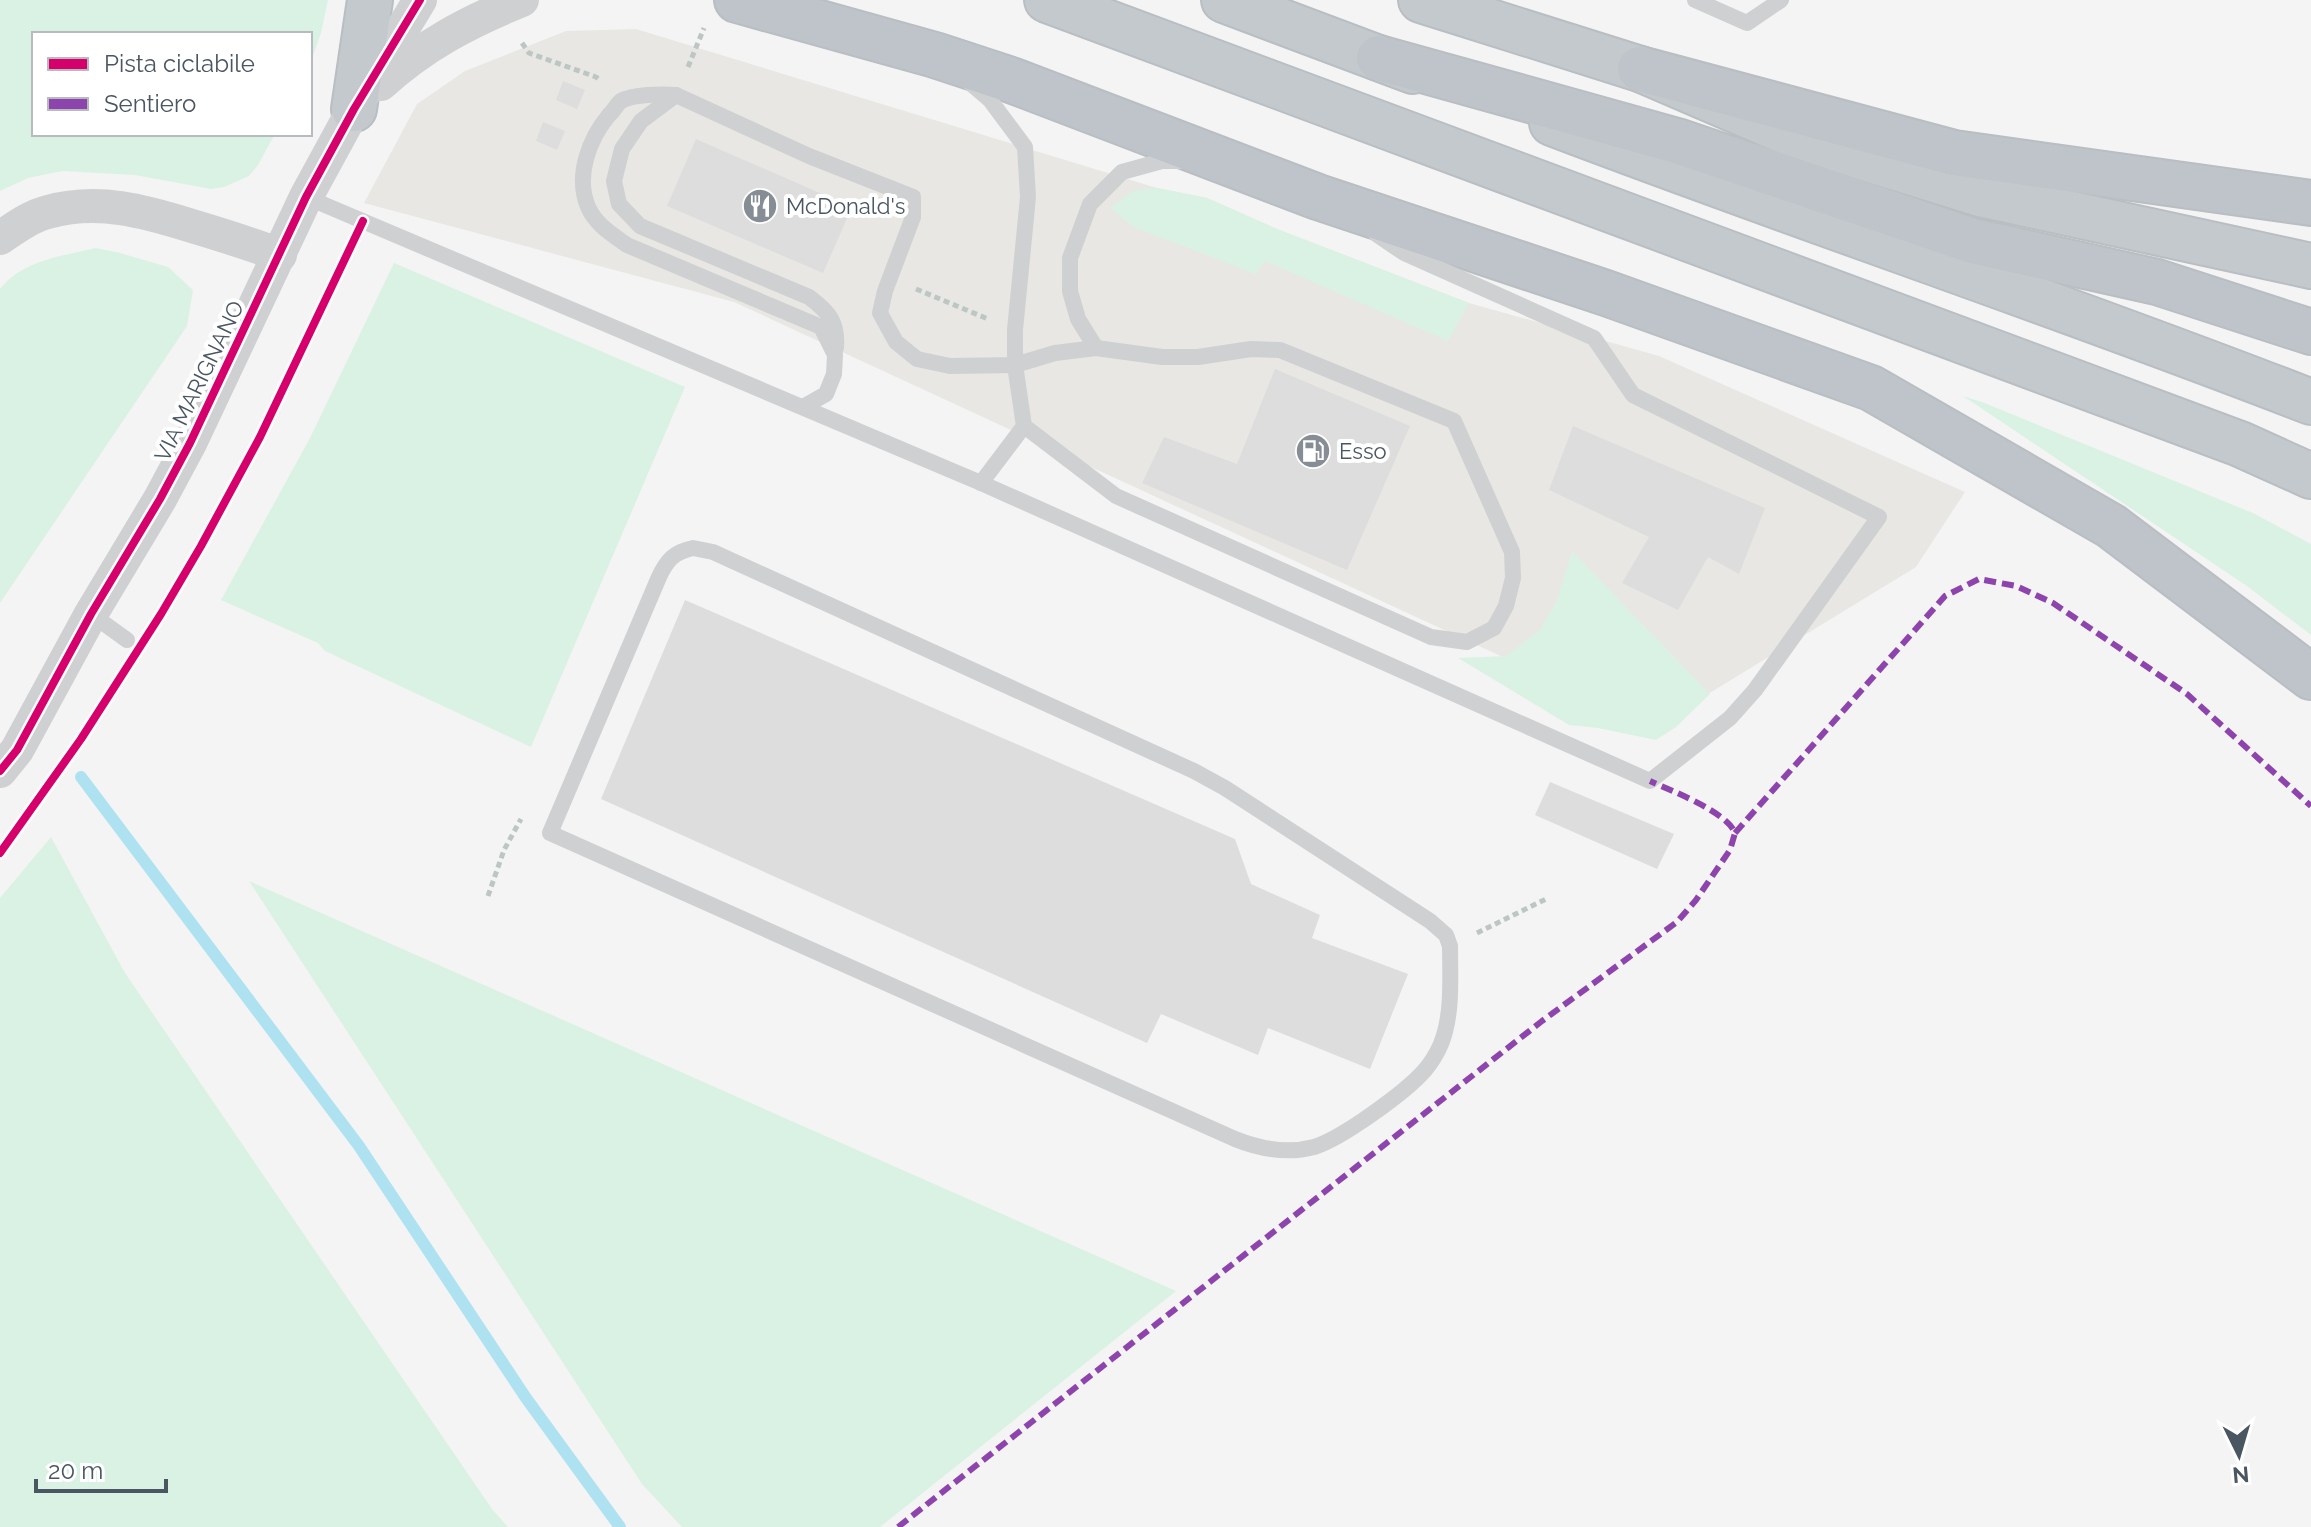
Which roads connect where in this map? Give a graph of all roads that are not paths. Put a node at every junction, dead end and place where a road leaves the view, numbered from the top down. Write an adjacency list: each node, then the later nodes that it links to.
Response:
1 (370, 0): 14 (highway)
2 (420, 0): 14 (street, VIA MARIGNANO)
3 (522, 0): 14 (street, VIA MARIGNANO)
4 (1047, 0): 31 (highway)
5 (1224, 0): 11 (highway)
6 (1421, 0): 12 (highway)
7 (1695, 0): 8 (lane)
8 (1781, 0)
9 (721, 14): 10 (highway)
10 (935, 55): 15 (highway); 26 (lane)
11 (1379, 58): 22 (highway); 25 (highway)
12 (1640, 69): 18 (highway); 21 (highway)
13 (676, 95): 24 (lane); 24 (lane); 26 (lane)
14 (354, 109): 16 (street, VIA MARIGNANO)
15 (1223, 160): 17 (highway); 23 (lane)
16 (306, 197): 20 (street, VIA MARIGNANO); 29 (lane)
17 (1318, 197): 34 (lane); 37 (highway)
18 (2311, 203)
19 (0, 238): 20 (street)
20 (280, 255): 35 (street, VIA MARIGNANO)
21 (2311, 266)
22 (2311, 332)
23 (1096, 348): 26 (lane); 30 (lane)
24 (835, 355): 29 (lane)
25 (2199, 358): 27 (highway); 28 (highway)
26 (1015, 365): 30 (lane)
27 (2311, 387)
28 (2311, 402)
29 (803, 407): 34 (lane)
30 (1024, 426): 34 (lane)
31 (2191, 426): 32 (highway); 33 (highway)
32 (2311, 469)
33 (2311, 476)
34 (981, 483)
35 (91, 614): 36 (lane); 38 (street, VIA MARIGNANO)
36 (127, 640)
37 (2311, 677)
38 (0, 771)
39 (1450, 946): 39 (lane)

